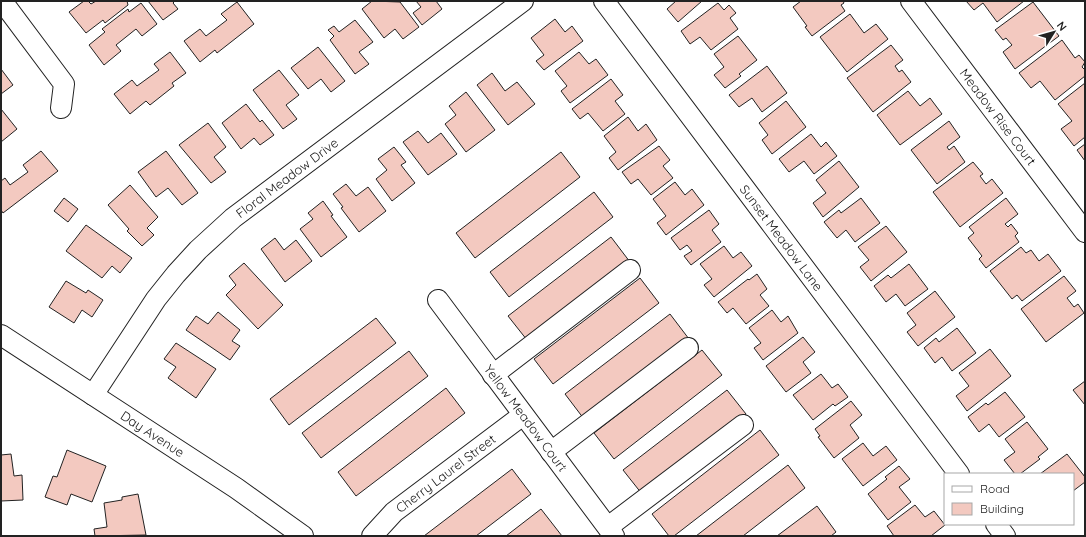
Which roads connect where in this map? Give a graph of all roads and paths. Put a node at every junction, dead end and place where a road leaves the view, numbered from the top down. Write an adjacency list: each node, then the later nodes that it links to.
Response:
1 (2, 1): 5 (street)
2 (523, 1): 12 (street, Floral Meadow Drive)
3 (604, 1): 16 (street, Sunset Meadow Lane)
4 (911, 1): 6 (street, Meadow Rise Court)
5 (61, 108)
6 (1085, 232)
7 (630, 270): 11 (street)
8 (438, 300): 11 (street, Yellow Meadow Court)
9 (1, 335): 12 (street, Day Avenue)
10 (688, 348): 15 (street)
11 (493, 375): 13 (street, Yellow Meadow Court)
12 (93, 395): 19 (street, Day Avenue)
13 (523, 415): 15 (street, Yellow Meadow Court); 20 (street, Cherry Laurel Street)
14 (743, 425): 18 (street)
15 (551, 452): 18 (street, Yellow Meadow Court)
16 (957, 473)
17 (997, 525): 21 (street)
18 (611, 532)
19 (303, 536)
20 (372, 536)
21 (1005, 536)

